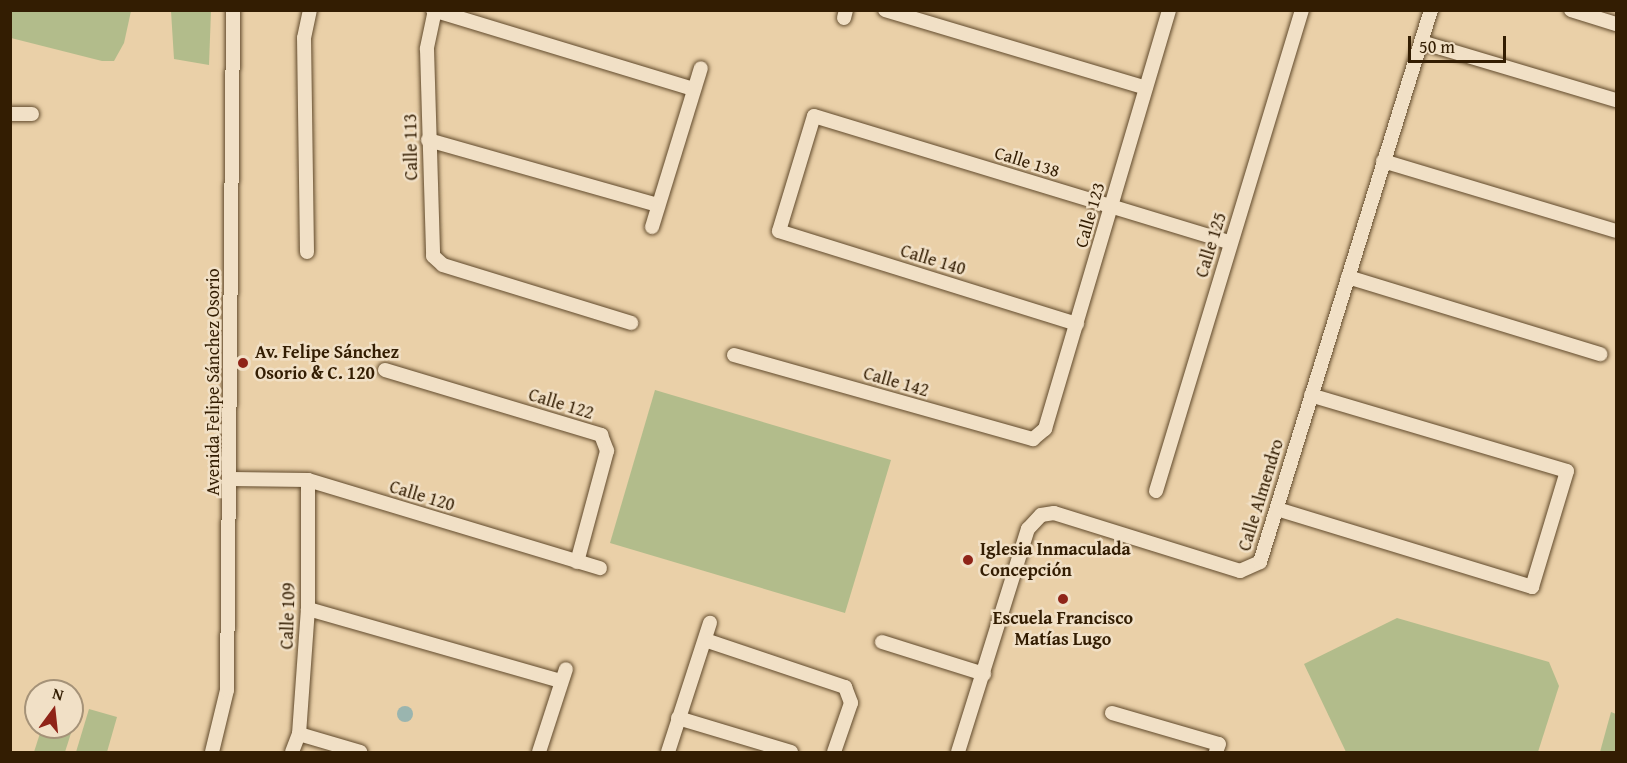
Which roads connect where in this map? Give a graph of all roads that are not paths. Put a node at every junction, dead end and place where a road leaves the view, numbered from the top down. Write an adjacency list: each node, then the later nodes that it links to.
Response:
1 (233, 10): 34 (street, Avenida Felipe Sánchez Osorio)
2 (310, 10): 25 (street)
3 (885, 10): 12 (street)
4 (1169, 10): 12 (street, Calle 123)
5 (1302, 10): 24 (street, Calle 125)
6 (1431, 10): 10 (street, Calle Almendro)
7 (1571, 10): 9 (street)
8 (434, 11): 13 (street); 17 (street, Calle 113)
9 (1617, 24)
10 (1421, 42): 14 (street); 18 (street, Calle Almendro)
11 (701, 68): 13 (street)
12 (1146, 88): 20 (street, Calle 123)
13 (693, 89): 19 (street)
14 (1617, 100)
15 (10, 114): 16 (street)
16 (32, 114)
17 (428, 140): 19 (street); 27 (street, Calle 113)
18 (1383, 161): 23 (street); 26 (street, Calle Almendro)
19 (658, 205): 21 (street)
20 (1112, 206): 22 (street, Calle 138); 24 (street, Calle 138); 28 (street, Calle 123)
21 (652, 227)
22 (779, 231): 28 (street, Calle 140)
23 (1617, 231)
24 (1230, 242): 36 (street, Calle 125)
25 (307, 252)
26 (1348, 277): 29 (street); 32 (street, Calle Almendro)
27 (631, 323)
28 (1077, 324): 33 (street, Calle 123)
29 (1600, 354)
30 (734, 355): 33 (street, Calle 142)
31 (386, 370): 38 (street, Calle 122)
32 (1311, 395): 37 (street, Calle Almendro); 37 (street)
33 (1045, 429)
34 (231, 479): 35 (street, Calle 120); 49 (street, Avenida Felipe Sánchez Osorio)
35 (308, 480): 38 (street, Calle 120); 40 (street, Calle 109)
36 (1156, 491)
37 (1277, 509): 44 (street, Calle Almendro)
38 (578, 562): 39 (street, Calle 120)
39 (600, 568)
40 (308, 609): 47 (street, Calle 109); 52 (street)
41 (710, 623): 42 (street)
42 (705, 640): 46 (street); 55 (street)
43 (882, 642): 44 (street)
44 (984, 674): 56 (street, Calle Almendro)
45 (1112, 713): 48 (street)
46 (678, 718): 53 (street); 54 (street)
47 (299, 734): 50 (street, Calle 109); 51 (street)
48 (1217, 748)
49 (212, 753)
50 (292, 753)
51 (360, 753)
52 (539, 753)
53 (668, 753)
54 (791, 753)
55 (834, 753)
56 (958, 753)

